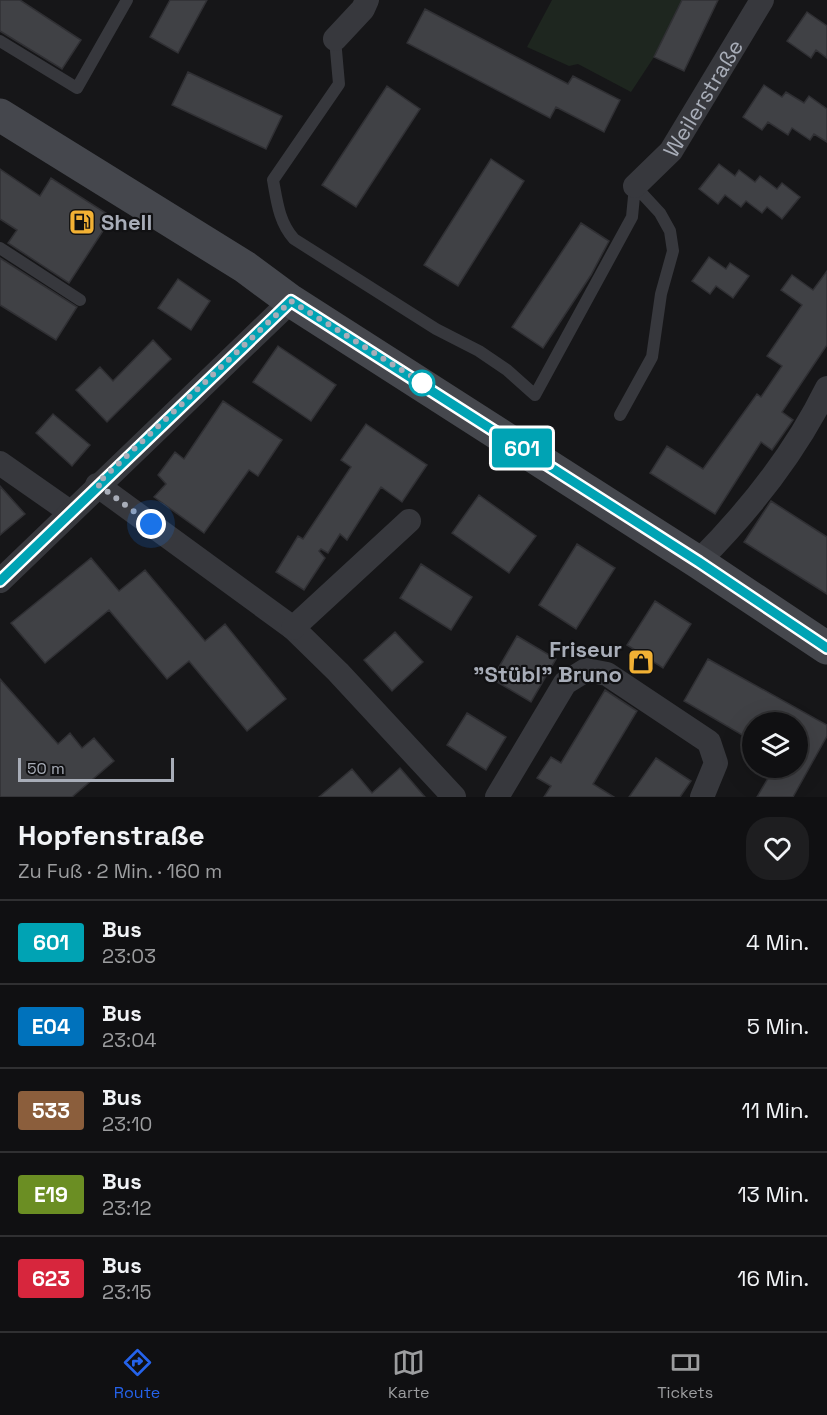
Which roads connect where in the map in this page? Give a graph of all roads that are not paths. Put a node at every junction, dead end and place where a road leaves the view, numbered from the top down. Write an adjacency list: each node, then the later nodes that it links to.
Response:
1 (127, 0): 5 (lane)
2 (367, 0): 4 (street)
3 (762, 0): 7 (street, Weilerstraße)
4 (335, 39): 7 (lane)
5 (0, 41)
6 (0, 115): 10 (main road)
7 (635, 186): 12 (lane)
8 (0, 248): 9 (lane)
9 (80, 300)
10 (291, 301): 14 (street); 17 (main road)
11 (827, 388): 17 (street)
12 (620, 415)
13 (0, 463): 15 (street)
14 (97, 484): 15 (street); 19 (street)
15 (70, 512): 18 (street)
16 (410, 521): 19 (street)
17 (699, 562): 20 (main road)
18 (0, 581)
19 (293, 628): 21 (street)
20 (827, 648)
21 (454, 797)
22 (497, 797): 23 (street)
23 (702, 797)

